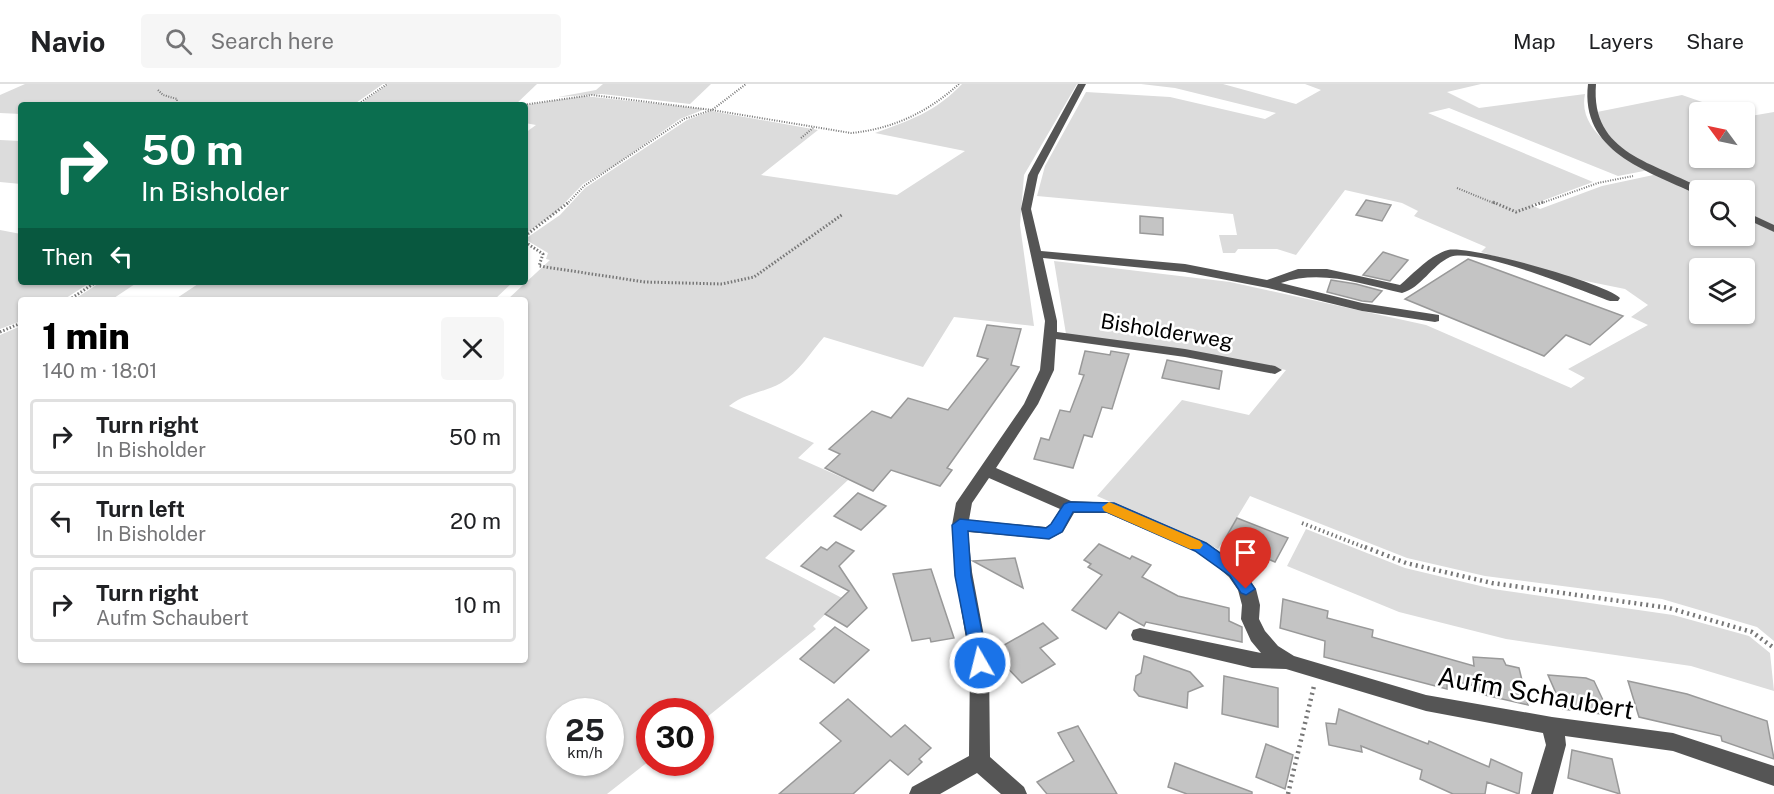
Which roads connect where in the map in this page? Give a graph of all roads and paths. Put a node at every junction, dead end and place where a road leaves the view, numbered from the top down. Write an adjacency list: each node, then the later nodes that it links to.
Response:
1 (387, 84): 8 (path)
2 (746, 84): 10 (path)
3 (959, 84): 11 (path)
4 (1082, 84): 21 (street)
5 (1592, 84): 13 (street)
6 (158, 90): 7 (path)
7 (176, 102)
8 (361, 102)
9 (528, 104): 10 (path)
10 (712, 110): 11 (path); 19 (path)
11 (814, 128): 12 (path)
12 (801, 138)
13 (1658, 171): 14 (street); 15 (path)
14 (1689, 186)
15 (1457, 188)
16 (843, 214): 20 (path)
17 (1755, 220): 18 (street)
18 (1774, 229)
19 (528, 234)
20 (528, 244)
21 (1036, 254): 22 (street); 28 (street)
22 (1268, 284): 25 (street); 26 (street)
23 (92, 285): 24 (path)
24 (74, 297)
25 (1614, 298)
26 (1435, 318)
27 (18, 324): 29 (path)
28 (1052, 328): 30 (street, Bisholderweg); 31 (street)
29 (0, 332)
30 (1275, 370)
31 (986, 470): 32 (street, Aufm Schaubert); 34 (street)
32 (1069, 507): 34 (street); 37 (street, Aufm Schaubert)
33 (1302, 522): 36 (path)
34 (960, 525): 40 (street)
35 (1140, 635): 37 (street, Aufm Schaubert)
36 (1774, 648)
37 (1288, 662): 38 (street, Aufm Schaubert)
38 (1317, 671): 39 (street, Aufm Schaubert); 44 (path)
39 (1552, 726): 41 (street, Aufm Schaubert); 45 (street)
40 (979, 761): 42 (street); 43 (street)
41 (1774, 776)
42 (920, 794)
43 (1016, 794)
44 (1288, 794)
45 (1542, 794)

